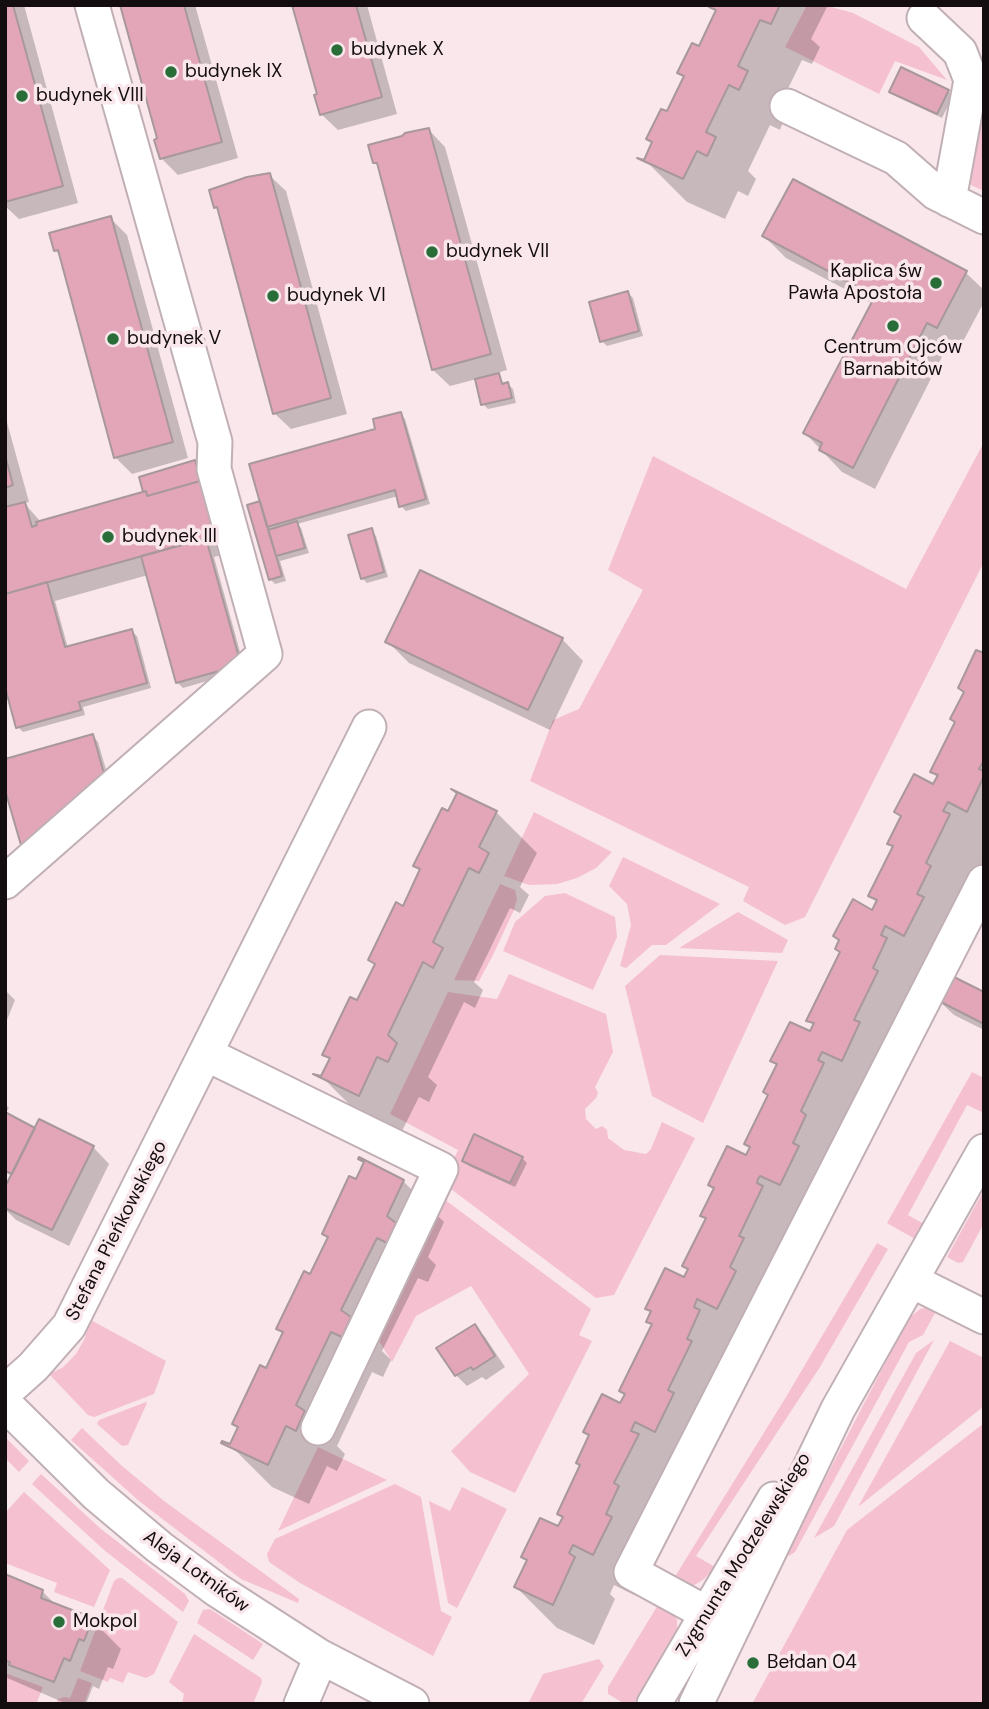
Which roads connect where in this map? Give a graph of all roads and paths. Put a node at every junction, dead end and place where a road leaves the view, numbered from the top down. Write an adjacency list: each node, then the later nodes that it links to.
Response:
1 (92, 5): 7 (street)
2 (924, 18): 4 (street)
3 (788, 106): 4 (street)
4 (949, 200): 5 (street)
5 (984, 217)
6 (369, 727): 9 (street, Stefana Pieńkowskiego)
7 (5, 882)
8 (984, 882): 17 (street)
9 (206, 1054): 13 (street, Stefana Pieńkowskiego); 16 (street)
10 (984, 1151): 11 (street, Zygmunta Modzelewskiego)
11 (912, 1281): 12 (street); 15 (street, Zygmunta Modzelewskiego)
12 (984, 1317)
13 (5, 1392)
14 (5, 1404): 18 (street, Aleja Lotników)
15 (838, 1409): 17 (street, Zygmunta Modzelewskiego); 22 (street, Zygmunta Modzelewskiego)
16 (318, 1428)
17 (706, 1613): 21 (street, Zygmunta Modzelewskiego)
18 (321, 1657): 19 (street); 20 (street, Aleja Lotników)
19 (302, 1704)
20 (412, 1704)
21 (654, 1704)
22 (696, 1704)

